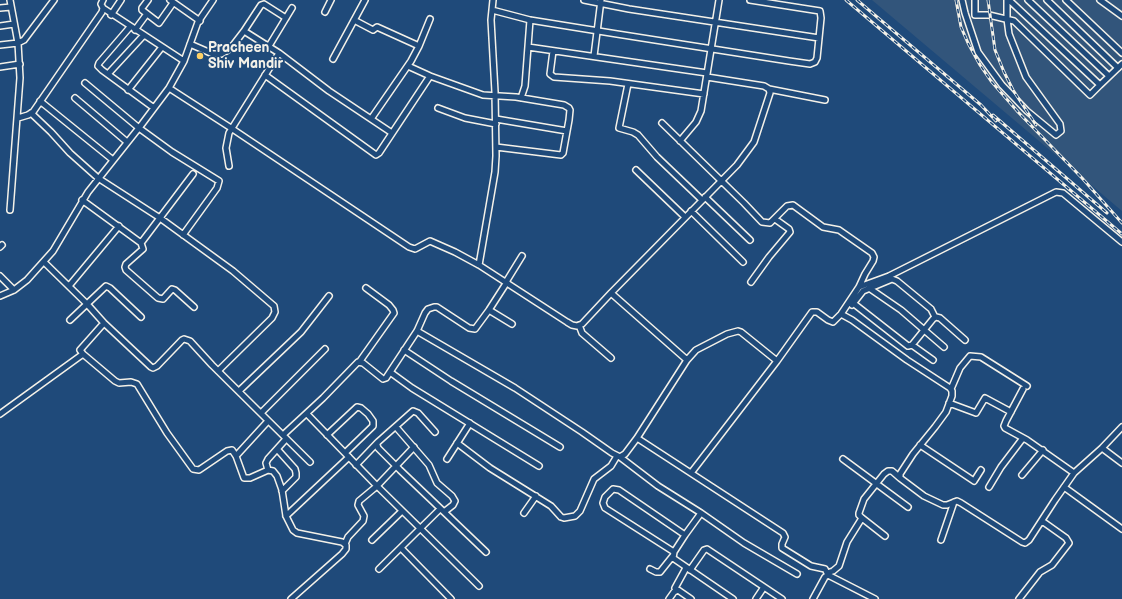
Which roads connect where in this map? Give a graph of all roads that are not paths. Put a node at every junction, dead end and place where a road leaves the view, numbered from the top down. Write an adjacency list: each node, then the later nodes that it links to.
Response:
1 (54, 0): 45 (street)
2 (103, 0): 23 (street)
3 (121, 0): 27 (street)
4 (148, 0): 28 (street)
5 (213, 0): 35 (street)
6 (331, 0): 26 (street)
7 (365, 0): 33 (street)
8 (493, 0): 25 (street)
9 (584, 0): 21 (street)
10 (719, 0): 36 (street)
11 (750, 0): 44 (street)
12 (962, 0): 32 (street)
13 (975, 0): 32 (street)
14 (1008, 0): 32 (street); 70 (street)
15 (1028, 0): 67 (street)
16 (1047, 0): 61 (street)
17 (1066, 0): 55 (street)
18 (1100, 0): 29 (street)
19 (172, 1): 28 (street); 35 (street)
20 (12, 2): 22 (street); 37 (street)
21 (601, 2): 36 (street); 42 (street)
22 (0, 8)
23 (103, 8): 27 (street); 79 (street)
24 (292, 8): 30 (street)
25 (492, 10): 34 (street); 75 (street)
26 (325, 12)
27 (112, 15): 39 (street)
28 (146, 15): 40 (street)
29 (1122, 16)
30 (286, 18): 41 (street); 48 (street)
31 (430, 19): 49 (street)
32 (1007, 19): 70 (street)
33 (354, 20): 49 (street); 57 (street)
34 (530, 20): 42 (street); 51 (street)
35 (200, 21): 46 (street)
36 (715, 22): 44 (street); 52 (street)
37 (14, 24): 38 (street); 45 (street)
38 (0, 26)
39 (130, 27): 40 (street); 63 (street)
40 (135, 30): 43 (street)
41 (244, 31): 46 (street); 48 (street)
42 (598, 31): 52 (street); 56 (street)
43 (143, 36): 50 (street); 63 (street)
44 (819, 38): 52 (street)
45 (18, 43): 47 (street); 59 (street)
46 (190, 44): 58 (street)
47 (0, 45)
48 (269, 46): 54 (street)
49 (419, 46): 60 (street)
50 (162, 47): 58 (street); 73 (street)
51 (528, 47): 53 (street); 77 (street)
52 (711, 49): 65 (street)
53 (553, 51): 56 (street); 69 (street)
54 (279, 53): 64 (street); 84 (street)
55 (1122, 54)
56 (594, 56): 65 (street)
57 (332, 59)
58 (184, 61): 71 (street)
59 (20, 64): 62 (street); 83 (street)
60 (408, 66): 66 (street); 84 (street)
61 (1120, 66): 67 (street)
62 (0, 67)
63 (108, 74): 73 (street)
64 (265, 75): 88 (street); 90 (street)
65 (707, 75): 72 (street); 74 (street)
66 (430, 76): 75 (street); 90 (street)
67 (1109, 76): 70 (street)
68 (85, 83): 87 (street)
69 (628, 84): 74 (street); 100 (street)
70 (1100, 85)
71 (168, 88): 80 (street); 88 (street)
72 (769, 89): 78 (street); 99 (street)
73 (128, 90): 80 (street)
74 (704, 94): 91 (street)
75 (495, 96): 77 (street); 85 (street)
76 (75, 98): 92 (street)
77 (521, 98): 89 (street)
78 (825, 100)
79 (40, 101): 82 (street); 94 (street)
80 (154, 108): 87 (street)
81 (438, 108): 85 (street)
82 (31, 113): 83 (street); 98 (street)
83 (18, 118): 102 (street)
84 (371, 119): 90 (street)
85 (496, 121): 89 (street); 93 (street)
86 (662, 123): 91 (street)
87 (139, 128): 92 (street); 108 (street)
88 (231, 128): 95 (street); 115 (street)
89 (567, 131): 93 (street)
90 (392, 133)
91 (680, 141): 99 (street)
92 (127, 142): 94 (street)
93 (496, 147): 115 (street)
94 (113, 160): 98 (street)
95 (229, 166)
96 (636, 170): 104 (street)
97 (193, 174): 105 (street)
98 (98, 178): 101 (street); 105 (street)
99 (721, 181): 100 (street); 106 (street)
100 (704, 198): 103 (street); 109 (street)
101 (82, 200): 107 (street); 113 (street)
102 (10, 210)
103 (692, 211): 104 (street); 114 (street)
104 (685, 217): 124 (street)
105 (160, 218): 108 (street); 111 (street)
106 (775, 219): 118 (street); 120 (street)
107 (119, 226): 111 (street); 119 (street)
108 (183, 234): 151 (street)
109 (750, 240)
110 (1122, 242): 120 (street)
111 (141, 243): 129 (street)
112 (522, 256): 117 (street)
113 (44, 262): 119 (street); 123 (street)
114 (743, 262)
115 (479, 265): 117 (street)
116 (0, 276): 123 (street)
117 (506, 282): 130 (street); 137 (street)
118 (751, 282)
119 (69, 286): 128 (street)
120 (859, 287): 131 (street)
121 (366, 288): 150 (street)
122 (869, 288): 127 (street); 133 (street); 138 (street)
123 (14, 290): 125 (street)
124 (611, 293): 137 (street); 147 (street)
125 (0, 296)
126 (329, 296): 154 (street)
127 (853, 303): 131 (street); 141 (street)
128 (87, 304): 132 (street); 134 (street); 135 (street)
129 (194, 307)
130 (489, 310): 136 (street); 139 (street)
131 (842, 312): 149 (street); 153 (street)
132 (141, 317)
133 (935, 317): 138 (street); 140 (street)
134 (70, 320)
135 (104, 323): 145 (street); 151 (street)
136 (512, 324)
137 (579, 325): 146 (street)
138 (924, 330): 141 (street); 142 (street)
139 (417, 331): 144 (street); 179 (street)
140 (965, 340)
141 (912, 345): 148 (street)
142 (944, 346)
143 (326, 349): 158 (street)
144 (404, 350): 152 (street); 173 (street)
145 (83, 354): 157 (street); 178 (street)
146 (611, 358)
147 (686, 360): 149 (street); 167 (street)
148 (933, 360)
149 (777, 361): 189 (street)
150 (360, 362): 152 (street); 159 (street)
151 (218, 371): 154 (street)
152 (390, 372): 161 (street)
153 (951, 389): 155 (street); 156 (street)
154 (238, 391): 158 (street)
155 (949, 403): 156 (street); 171 (street)
156 (1011, 412): 168 (street)
157 (0, 414)
158 (261, 414): 160 (street)
159 (306, 414): 165 (street); 166 (street)
160 (268, 421): 166 (street); 178 (street)
161 (470, 423): 169 (street); 186 (street)
162 (396, 427): 164 (street); 170 (street); 172 (street)
163 (1122, 427): 174 (street)
164 (435, 432)
165 (327, 435): 177 (street); 177 (street)
166 (285, 437): 175 (street); 182 (street)
167 (636, 438): 179 (street); 189 (street)
168 (1023, 438): 176 (street); 195 (street)
169 (457, 443): 180 (street); 198 (street)
170 (377, 445): 184 (street); 185 (street)
171 (920, 445): 188 (street); 192 (street)
172 (414, 447): 185 (street); 201 (street)
173 (560, 447)
174 (1102, 448): 183 (street); 190 (street)
175 (277, 450): 187 (street); 197 (street)
176 (1043, 450): 190 (street); 191 (street)
177 (347, 455): 184 (street); 205 (street)
178 (236, 456): 187 (street)
179 (618, 456): 198 (street); 204 (street)
180 (447, 459)
181 (844, 459): 193 (street)
182 (310, 462)
183 (1122, 463)
184 (356, 465): 194 (street)
185 (396, 466): 194 (street); 201 (street)
186 (539, 466)
187 (268, 470): 197 (street)
188 (981, 470)
189 (690, 473): 222 (street)
190 (1074, 473): 196 (street)
191 (1022, 475)
192 (900, 478): 193 (street); 199 (street)
193 (876, 484): 200 (street); 206 (street)
194 (377, 486): 202 (street); 214 (street)
195 (989, 487)
196 (1064, 487): 207 (street); 209 (street)
197 (282, 491): 205 (street)
198 (536, 496): 203 (street)
199 (954, 502): 207 (street); 213 (street)
200 (908, 507)
201 (442, 510): 208 (street); 216 (street)
202 (402, 511): 208 (street); 212 (street)
203 (524, 513)
204 (701, 513): 210 (street); 221 (street)
205 (286, 516): 214 (street)
206 (862, 518): 211 (street); 222 (street)
207 (1042, 521): 235 (street)
208 (421, 528): 215 (street); 223 (street)
209 (1122, 529)
210 (685, 535): 217 (street); 217 (street)
211 (885, 536)
212 (372, 540)
213 (941, 540)
214 (345, 544): 226 (street)
215 (401, 548): 218 (street); 227 (street)
216 (486, 552)
217 (673, 555): 219 (street); 220 (street)
218 (379, 569)
219 (650, 569)
220 (688, 569): 224 (street); 225 (street); 230 (street)
221 (797, 574)
222 (827, 574): 233 (street); 234 (street)
223 (479, 586)
224 (764, 587): 231 (street); 232 (street)
225 (675, 588)
226 (292, 599)
227 (451, 599)
228 (669, 599): 229 (street)
229 (691, 599)
230 (734, 599)
231 (756, 599)
232 (782, 599)
233 (813, 599)
234 (875, 599)
235 (1019, 599)

